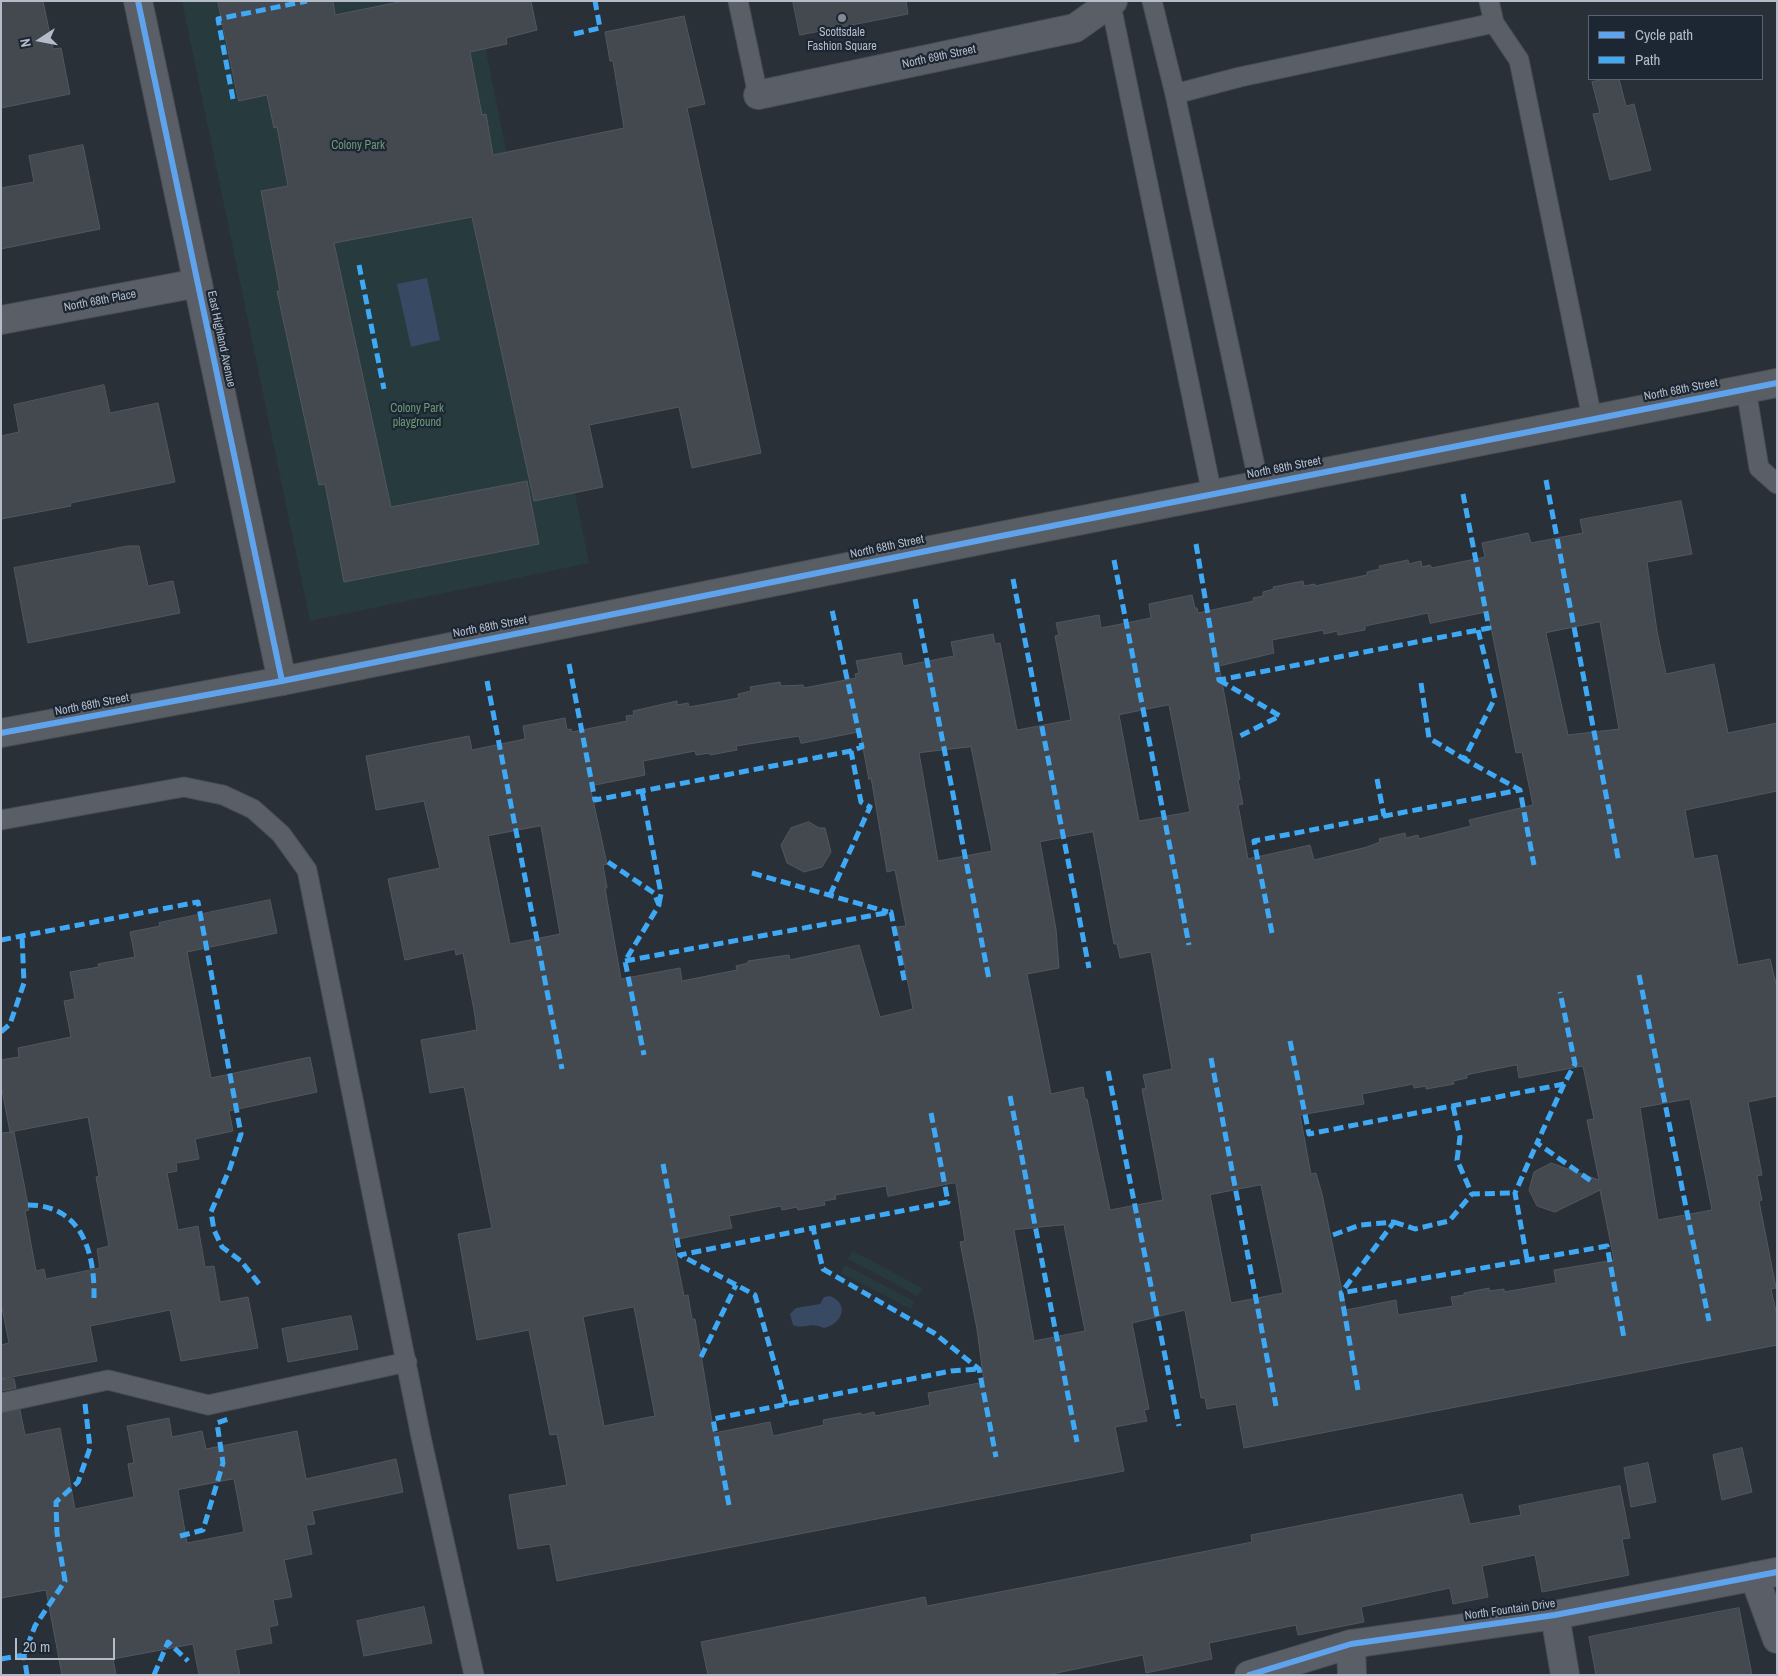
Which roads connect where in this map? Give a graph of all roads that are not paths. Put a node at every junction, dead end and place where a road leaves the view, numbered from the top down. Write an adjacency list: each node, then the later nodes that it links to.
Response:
1 (138, 1): 9 (street, East Highland Avenue)
2 (738, 1): 8 (lane)
3 (1152, 1): 7 (lane)
4 (1490, 1): 6 (lane)
5 (1112, 3): 8 (street, North 69th Street); 16 (lane)
6 (1494, 23): 7 (lane); 13 (lane)
7 (1176, 94): 15 (lane)
8 (758, 96)
9 (198, 283): 10 (street, North 68th Place); 17 (street, East Highland Avenue)
10 (1, 320)
11 (1777, 383): 12 (street, North 68th Street)
12 (1746, 389): 13 (street, North 68th Street); 14 (lane)
13 (1592, 418): 15 (street, North 68th Street)
14 (1777, 484)
15 (1259, 485): 16 (street, North 68th Street)
16 (1212, 494): 17 (street, North 68th Street)
17 (282, 681): 18 (street, North 68th Street)
18 (1, 733)
19 (1, 820): 20 (lane)
20 (407, 1362): 21 (lane); 26 (lane)
21 (1, 1403)
22 (1765, 1574): 23 (street, North Fountain Drive); 24 (street)
23 (1555, 1615): 25 (street, North Fountain Drive); 29 (street)
24 (1777, 1639)
25 (1351, 1644): 27 (street, North Fountain Drive); 28 (street)
26 (474, 1675)
27 (1249, 1675)
28 (1352, 1675)
29 (1565, 1675)

